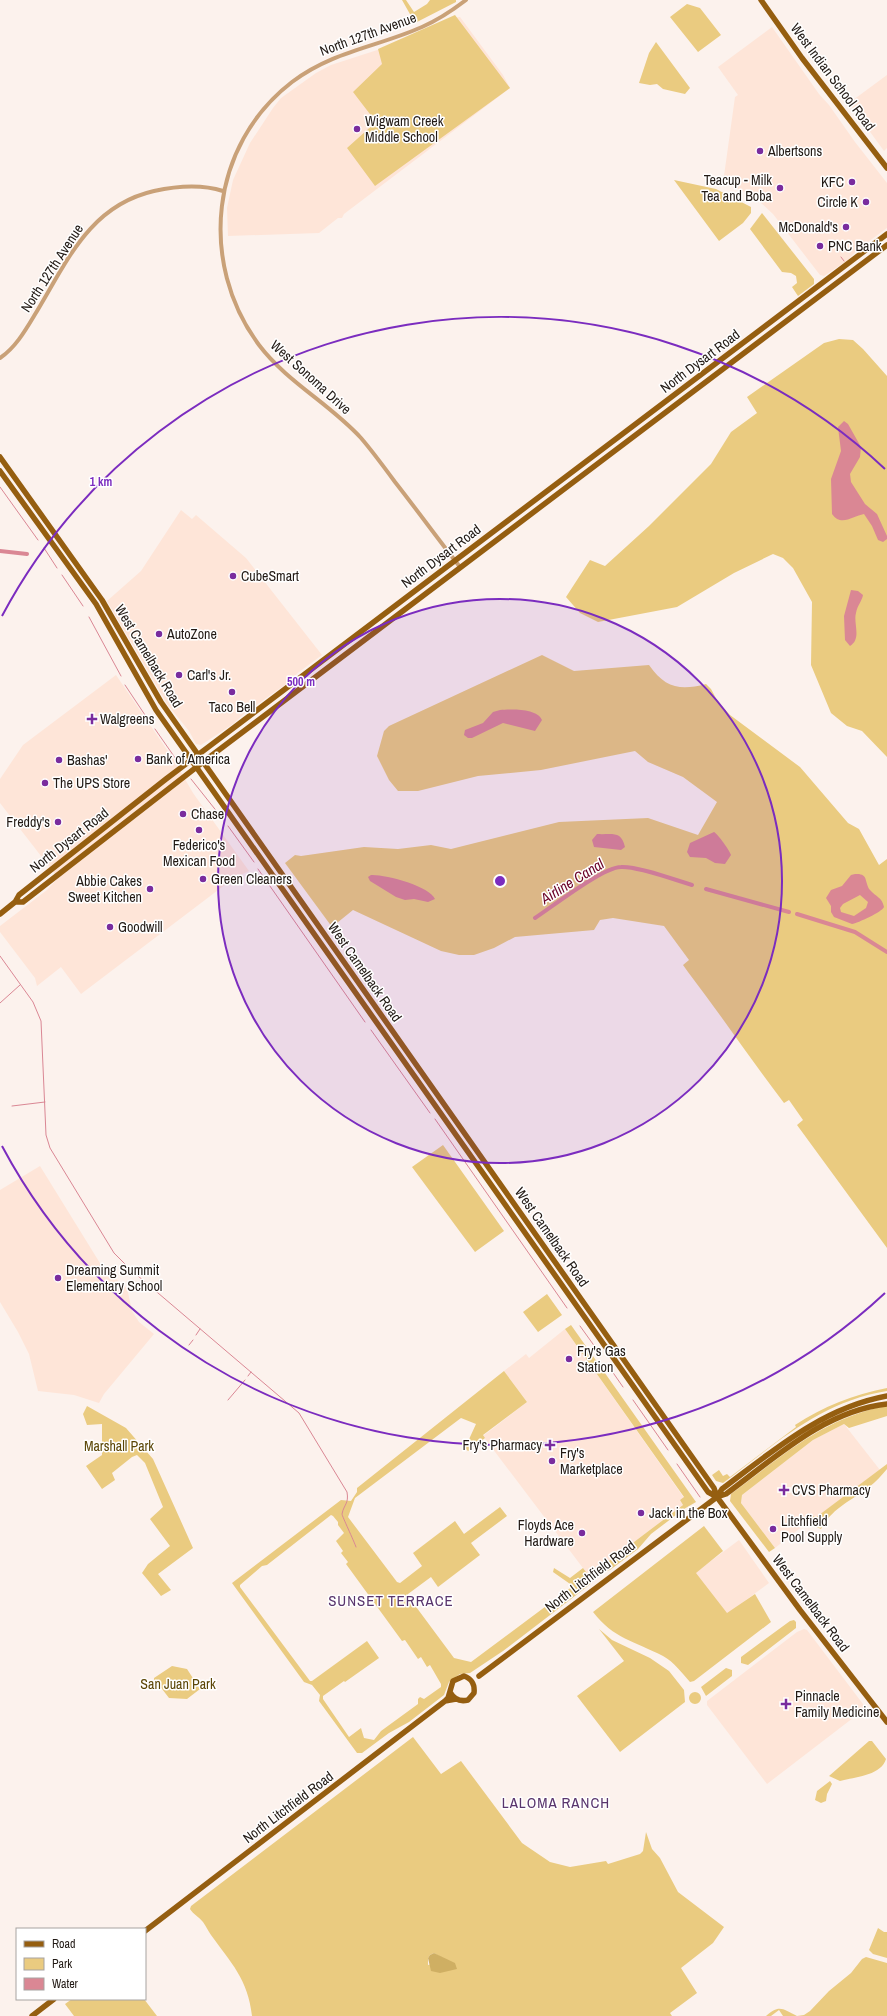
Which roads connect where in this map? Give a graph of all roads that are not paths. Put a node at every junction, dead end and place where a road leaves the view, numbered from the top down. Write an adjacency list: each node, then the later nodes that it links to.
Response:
1 (466, 0): 4 (street, North 127th Avenue)
2 (761, 0): 3 (main road, West Indian School Road)
3 (887, 168)
4 (229, 173): 5 (street, West Sonoma Drive)
5 (223, 191): 10 (street, North 127th Avenue); 13 (street, West Sonoma Drive)
6 (887, 234): 8 (main road, North Dysart Road)
7 (887, 245): 9 (main road, North Dysart Road)
8 (822, 283): 9 (main road); 13 (main road, North Dysart Road)
9 (828, 290): 14 (main road, North Dysart Road)
10 (0, 358)
11 (0, 457): 15 (main road, West Camelback Road)
12 (0, 471): 16 (main road, West Camelback Road)
13 (456, 561): 14 (street, West Sonoma Drive); 17 (main road, North Dysart Road)
14 (460, 567): 19 (main road, North Dysart Road)
15 (141, 669): 16 (main road); 17 (main road, West Camelback Road)
16 (134, 673): 18 (main road, West Camelback Road)
17 (198, 755): 18 (main road, North Dysart Road); 19 (main road, West Camelback Road)
18 (192, 759): 20 (main road, West Camelback Road); 21 (main road, North Dysart Road)
19 (203, 762): 20 (main road, North Dysart Road); 23 (main road, West Camelback Road)
20 (197, 766): 22 (main road, North Dysart Road); 24 (main road, West Camelback Road)
21 (104, 828): 22 (main road); 25 (main road, North Dysart Road)
22 (109, 834): 25 (main road, North Dysart Road)
23 (269, 856): 24 (main road); 27 (main road, West Camelback Road)
24 (264, 861): 28 (main road, West Camelback Road)
25 (15, 902): 26 (main road, North Dysart Road)
26 (0, 914)
27 (382, 1017): 28 (main road); 29 (main road, West Camelback Road)
28 (376, 1021): 30 (main road, West Camelback Road)
29 (425, 1078): 30 (main road); 31 (main road, West Camelback Road)
30 (419, 1082): 32 (main road, West Camelback Road)
31 (586, 1307): 32 (main road); 33 (main road, West Camelback Road)
32 (581, 1312): 34 (main road, West Camelback Road)
33 (622, 1358): 34 (main road); 37 (main road, West Camelback Road)
34 (636, 1390): 37 (main road); 40 (main road, West Camelback Road)
35 (887, 1396): 38 (main road, North Litchfield Road)
36 (887, 1404): 39 (main road, North Litchfield Road)
37 (669, 1425): 40 (main road, West Camelback Road)
38 (796, 1434): 39 (main road); 40 (main road, North Litchfield Road)
39 (800, 1439): 40 (main road, North Litchfield Road)
40 (717, 1497): 41 (main road, North Litchfield Road); 47 (main road, West Camelback Road)
41 (479, 1676): 42 (main road, North Litchfield Road); 43 (main road, North Litchfield Road)
42 (468, 1678): 43 (main road); 44 (main road)
43 (474, 1685): 45 (main road)
44 (450, 1692): 45 (main road); 46 (main road, North Litchfield Road)
45 (456, 1699): 46 (main road, North Litchfield Road)
46 (445, 1701): 48 (main road, North Litchfield Road)
47 (887, 1722)
48 (146, 1929)
49 (53, 2000): 50 (main road)
50 (32, 2016)

